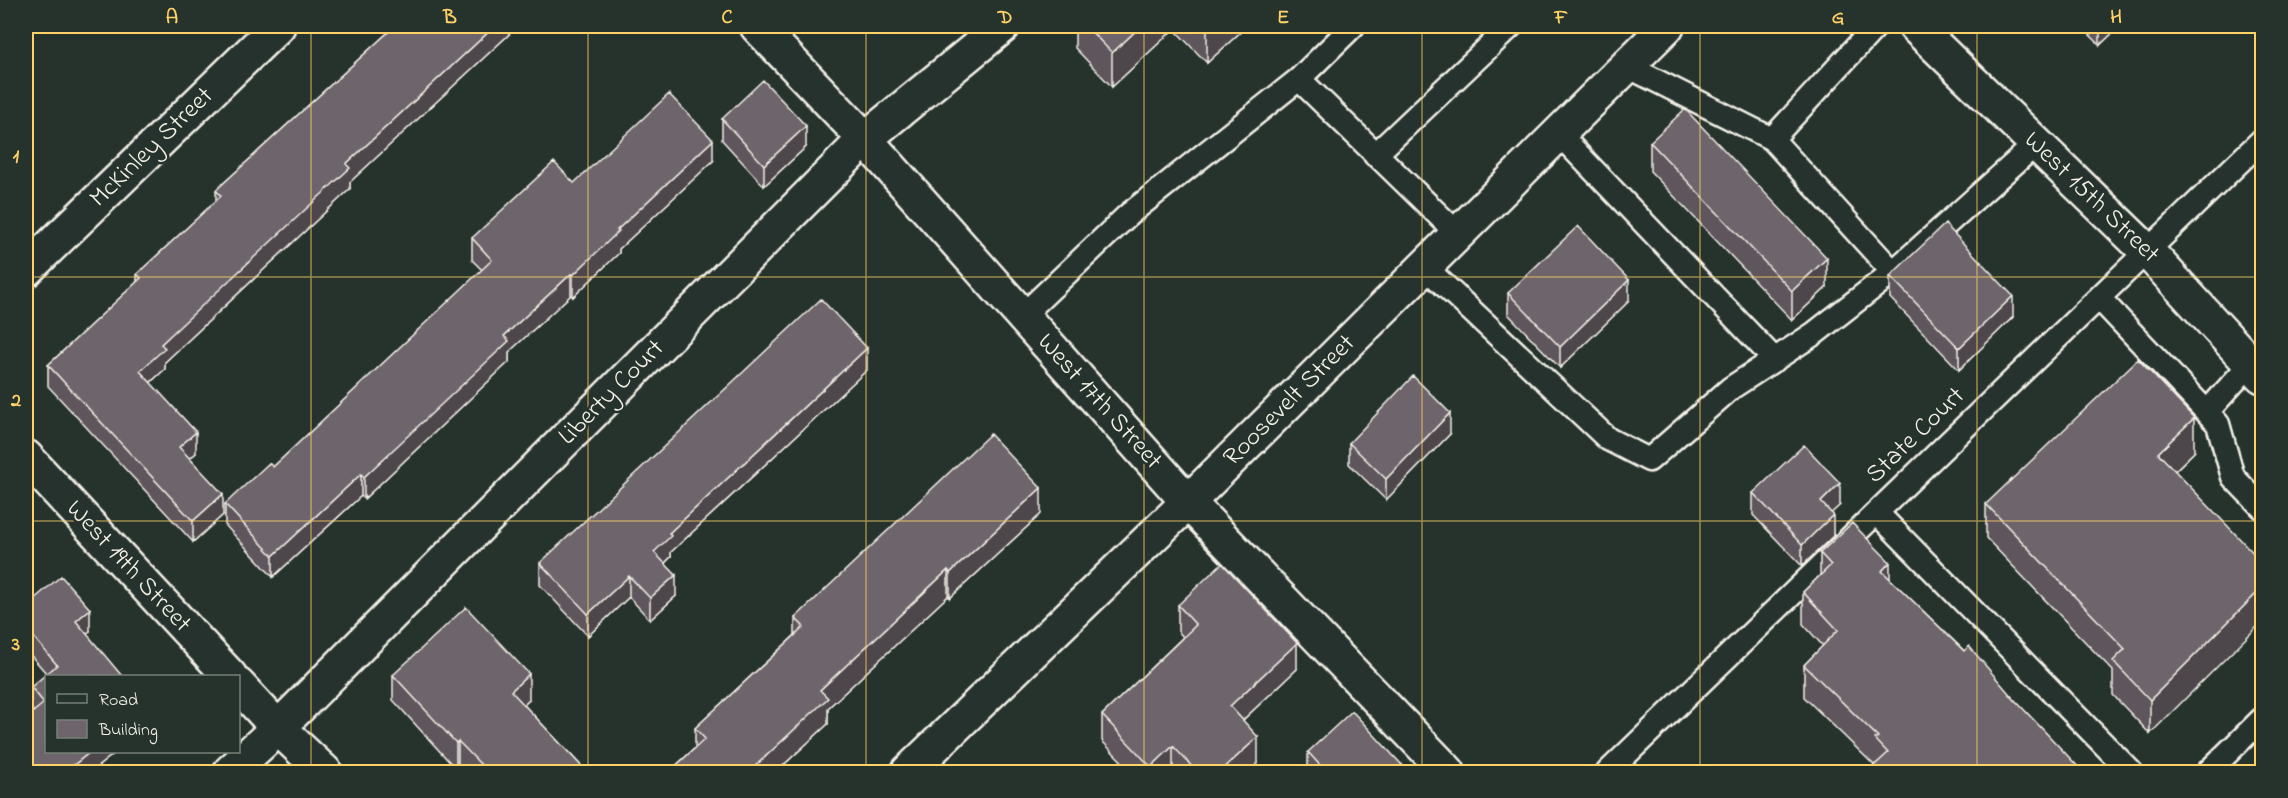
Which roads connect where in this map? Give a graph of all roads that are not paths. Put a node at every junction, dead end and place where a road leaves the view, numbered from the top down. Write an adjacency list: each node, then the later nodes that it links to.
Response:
1 (278, 26): 20 (street, McKinley Street)
2 (757, 26): 12 (street, West 17th Street)
3 (1003, 26): 12 (street, Liberty Court)
4 (1353, 26): 10 (lane)
5 (1510, 26): 16 (lane)
6 (1667, 26): 9 (street, Roosevelt Street)
7 (1876, 26): 13 (lane)
8 (1915, 26): 15 (street, West 15th Street)
9 (1627, 66): 11 (street, Roosevelt Street); 13 (lane)
10 (1299, 80): 16 (lane); 23 (lane)
11 (1558, 134): 17 (street, Roosevelt Street); 24 (lane)
12 (865, 139): 23 (street, West 17th Street); 34 (street, Liberty Court)
13 (1772, 139): 21 (lane)
14 (2262, 140): 18 (lane, State Court)
15 (2036, 144): 18 (street, West 15th Street); 21 (lane)
16 (1375, 155): 17 (lane)
17 (1458, 234): 19 (street, Roosevelt Street)
18 (2148, 252): 22 (lane, State Court); 25 (street, West 15th Street)
19 (1425, 267): 24 (lane); 28 (street, Roosevelt Street)
20 (26, 270)
21 (1893, 272): 24 (lane)
22 (2100, 299): 26 (lane); 30 (lane, State Court)
23 (1022, 316): 28 (street, West 17th Street)
24 (1774, 360)
25 (2257, 369): 26 (lane)
26 (2207, 412): 29 (lane)
27 (26, 457): 31 (street, West 19th Street)
28 (1188, 502): 37 (street, Roosevelt Street); 38 (street, West 17th Street)
29 (2262, 507)
30 (1877, 513): 39 (lane, State Court); 40 (lane)
31 (229, 675)
32 (240, 687): 34 (street)
33 (2262, 718): 41 (lane)
34 (278, 728): 35 (street, Liberty Court); 36 (street)
35 (230, 772)
36 (325, 772)
37 (908, 772)
38 (1448, 772)
39 (1608, 772)
40 (2131, 772)
41 (2208, 772)

